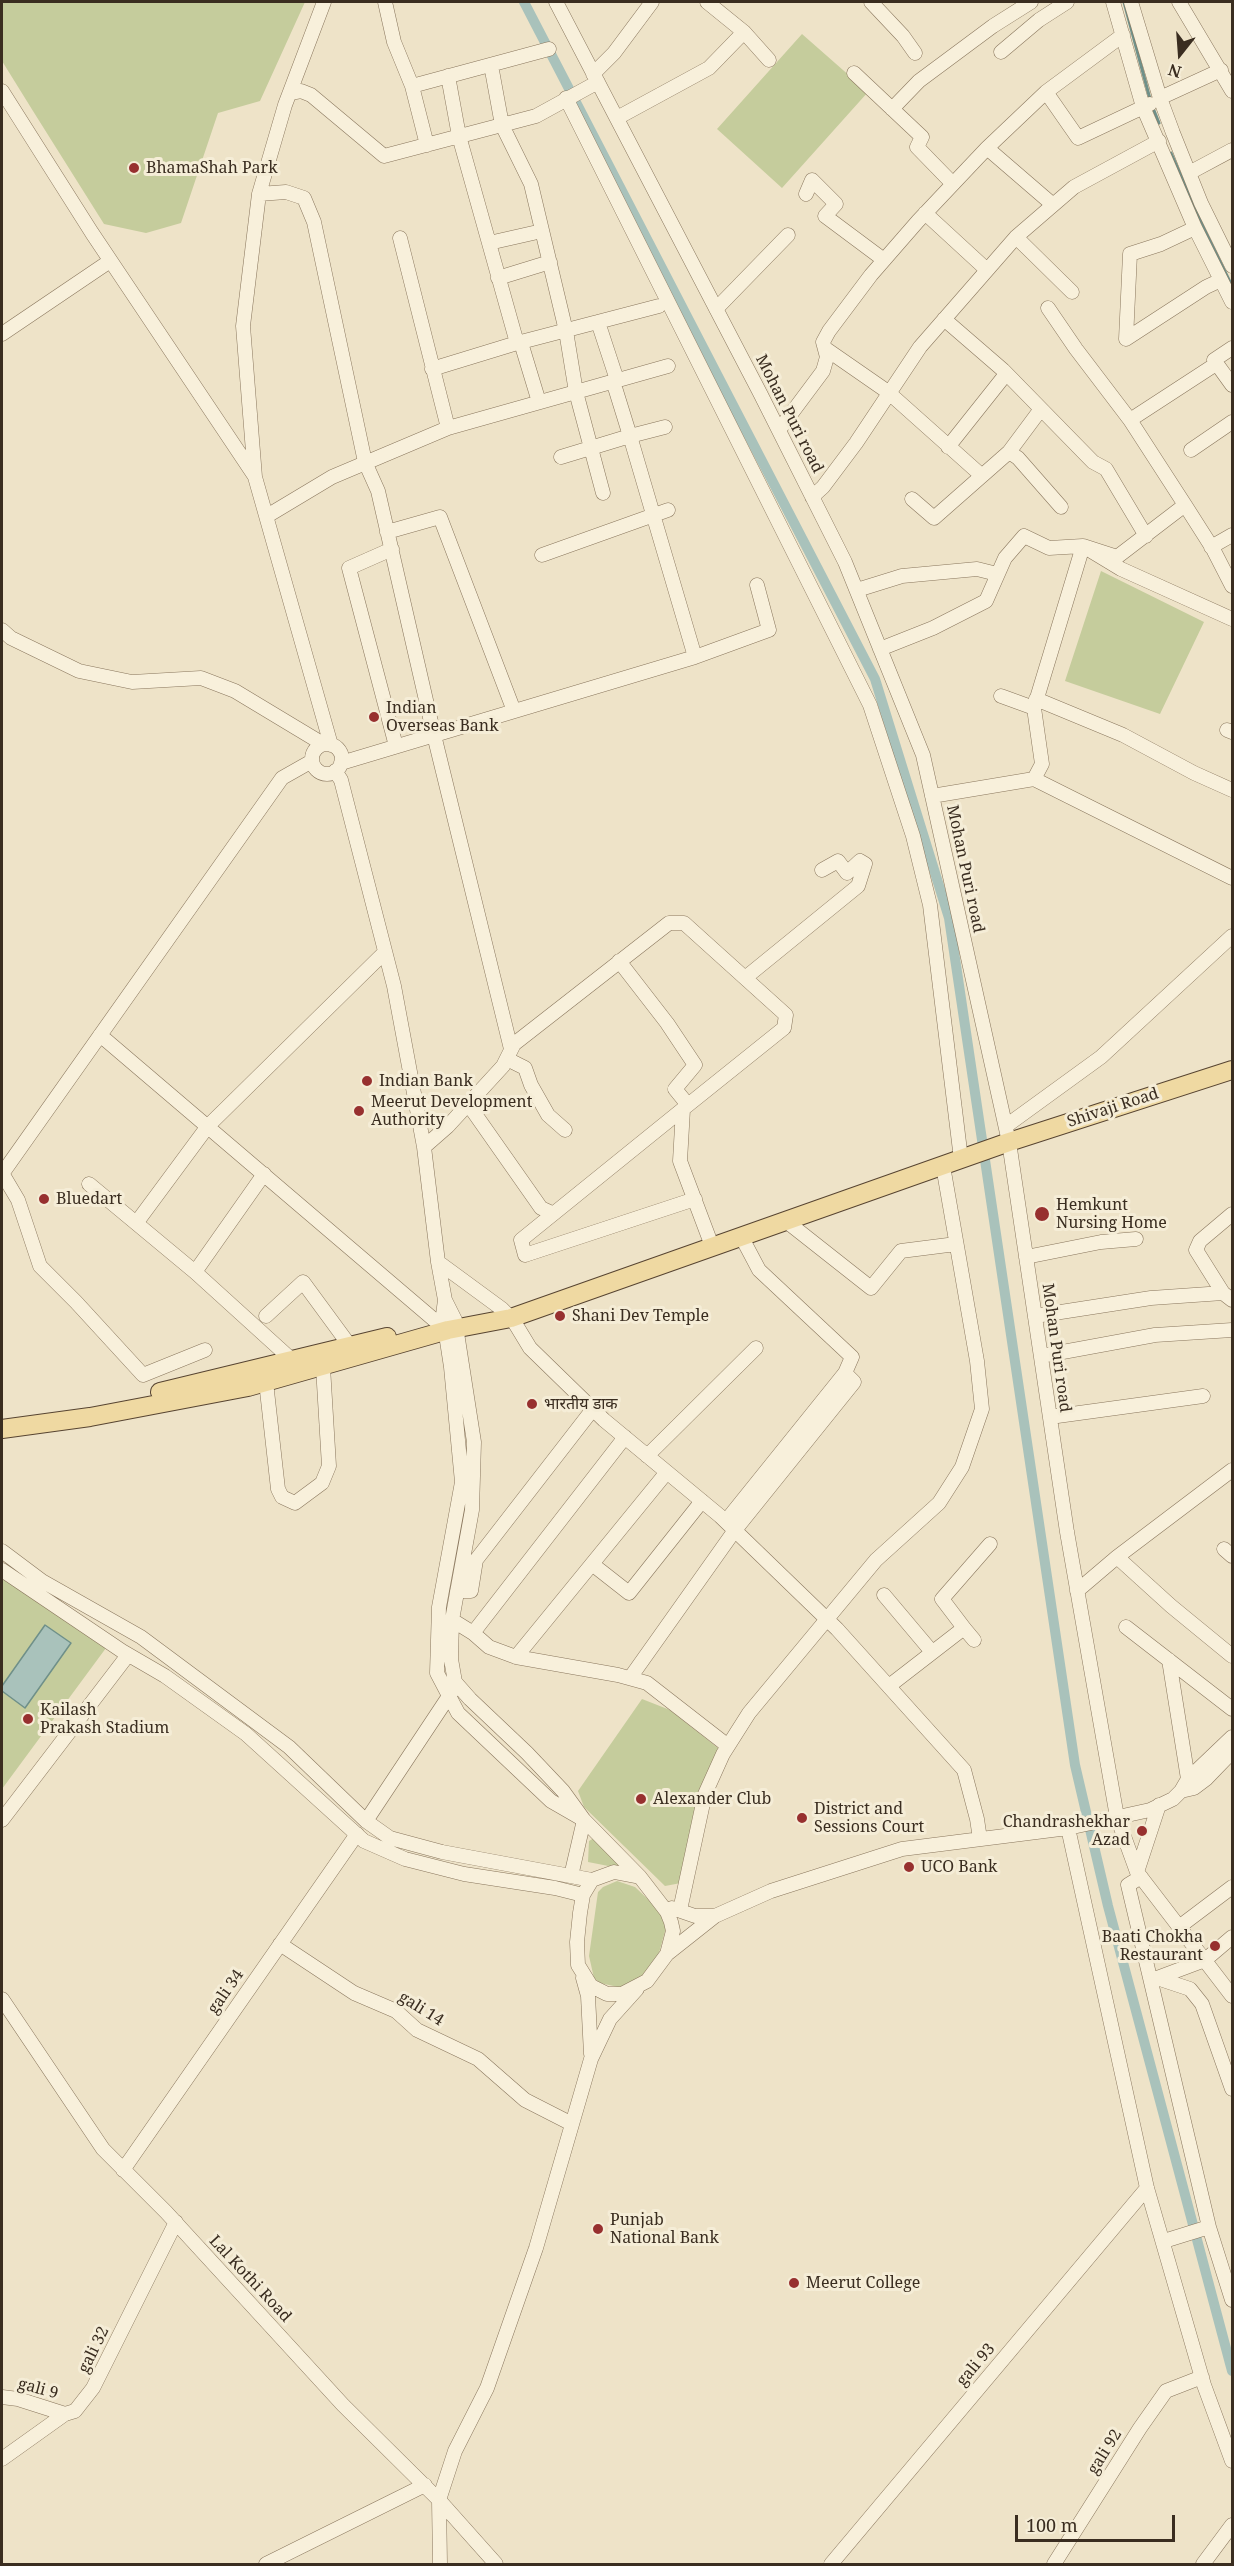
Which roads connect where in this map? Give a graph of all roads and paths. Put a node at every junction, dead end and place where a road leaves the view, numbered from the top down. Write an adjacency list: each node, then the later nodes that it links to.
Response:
1 (324, 2): 27 (street)
2 (385, 2): 23 (street)
3 (556, 2): 22 (street, Mohan Puri road)
4 (652, 2): 22 (street)
5 (707, 2): 12 (street)
6 (871, 2): 16 (street)
7 (1031, 2): 30 (street)
8 (1067, 2): 15 (street)
9 (1113, 2): 13 (street)
10 (1132, 2): 29 (street)
11 (1179, 2): 19 (street)
12 (744, 32): 17 (street); 31 (street)
13 (1123, 35): 26 (street); 29 (street)
14 (549, 49): 18 (street)
15 (1001, 52)
16 (915, 53)
17 (769, 60)
18 (491, 65): 21 (street); 32 (street)
19 (1221, 70): 25 (street); 29 (street)
20 (854, 73): 30 (street)
21 (448, 76): 23 (street); 33 (street)
22 (596, 78): 28 (street); 31 (street, Mohan Puri road)
23 (412, 86): 35 (street)
24 (2, 91): 52 (street)
25 (1233, 91)
26 (1046, 92): 29 (street); 36 (street)
27 (290, 93): 35 (street); 40 (street)
28 (568, 97): 32 (street); 143 (street)
29 (1154, 103): 34 (street); 38 (street)
30 (892, 109): 39 (street)
31 (617, 118): 62 (street, Mohan Puri road)
32 (502, 125): 33 (street); 45 (street)
33 (459, 136): 35 (street); 50 (street)
34 (1159, 141): 42 (street); 44 (street)
35 (426, 144)
36 (987, 148): 39 (street); 42 (street)
37 (1233, 150): 38 (street)
38 (1189, 173): 49 (street)
39 (953, 184): 43 (street)
40 (259, 194): 91 (street); 93 (street)
41 (806, 194): 51 (street)
42 (1052, 204): 47 (street)
43 (925, 213): 51 (street); 55 (street)
44 (1195, 228): 57 (street); 57 (street)
45 (542, 231): 50 (street); 53 (street)
46 (788, 235): 62 (street)
47 (1016, 237): 55 (street); 58 (street)
48 (400, 238): 72 (street)
49 (1228, 242): 54 (street)
50 (489, 243): 56 (street)
51 (884, 260): 69 (street)
52 (110, 261): 66 (street); 93 (street)
53 (550, 262): 56 (street); 65 (street)
54 (1233, 266)
55 (987, 270): 63 (street)
56 (498, 278): 67 (street)
57 (1221, 280): 59 (street)
58 (1072, 292)
59 (1233, 302)
60 (659, 306): 64 (street)
61 (1048, 308): 80 (street)
62 (716, 309): 84 (street, Mohan Puri road)
63 (944, 319): 73 (street); 77 (street)
64 (598, 322): 65 (street); 74 (street)
65 (566, 331): 67 (street); 76 (street)
66 (2, 334)
67 (517, 343): 72 (street); 78 (street)
68 (1233, 348): 70 (street)
69 (826, 350): 77 (street); 84 (street)
70 (1214, 360): 75 (street); 80 (street)
71 (668, 366): 74 (street)
72 (432, 369): 83 (street)
73 (1006, 374): 79 (street); 87 (street)
74 (615, 381): 76 (street); 85 (street)
75 (1233, 385)
76 (576, 392): 78 (street); 86 (street)
77 (888, 392): 87 (street); 95 (street)
78 (540, 402): 83 (street)
79 (1041, 410): 89 (street); 102 (street)
80 (1130, 420): 97 (street)
81 (1233, 422): 88 (street)
82 (665, 427): 85 (street)
83 (448, 428): 91 (street)
84 (779, 430): 95 (street, Mohan Puri road)
85 (630, 436): 86 (street); 99 (street)
86 (591, 447): 90 (street); 94 (street)
87 (948, 447): 92 (street)
88 (1191, 450)
89 (1009, 452): 92 (street); 98 (street)
90 (561, 457)
91 (365, 462): 100 (street); 101 (street)
92 (981, 475): 96 (street)
93 (255, 477): 100 (street)
94 (603, 493)
95 (812, 497): 111 (street, Mohan Puri road)
96 (912, 499)
97 (1185, 506): 102 (street); 105 (street)
98 (1061, 507)
99 (661, 512): 107 (street); 115 (street)
100 (267, 516): 120 (street)
101 (387, 532): 106 (street); 118 (street)
102 (1146, 536): 104 (street)
103 (1233, 536): 105 (street)
104 (1083, 546): 108 (street); 112 (street); 117 (street)
105 (1211, 547): 110 (street)
106 (392, 549): 119 (street); 121 (street)
107 (542, 555)
108 (997, 574): 111 (street); 114 (street)
109 (757, 585): 115 (street)
110 (1233, 586)
111 (857, 590): 114 (street, Mohan Puri road)
112 (1233, 619)
113 (2, 630): 120 (street)
114 (880, 649): 126 (street, Mohan Puri road)
115 (695, 657): 118 (street)
116 (1001, 696): 117 (street)
117 (1035, 703): 124 (street); 125 (street)
118 (514, 711): 119 (street)
119 (434, 735): 121 (street); 134 (street)
120 (327, 745): 122 (street); 123 (street)
121 (396, 746): 123 (street)
122 (312, 760): 123 (street); 133 (street)
123 (338, 767): 130 (street)
124 (1034, 779): 126 (street); 128 (street)
125 (1233, 790)
126 (932, 796): 141 (street, Mohan Puri road)
127 (822, 870): 132 (street)
128 (1233, 878)
129 (1233, 936): 141 (street)
130 (385, 952): 139 (street); 142 (street)
131 (619, 961): 132 (street); 134 (street); 138 (street)
132 (745, 978): 138 (street)
133 (100, 1035): 139 (street); 145 (street)
134 (509, 1054): 137 (street); 140 (street)
135 (1233, 1062): 141 (main road)
136 (1233, 1070): 141 (main road, Shivaji Road)
137 (468, 1104): 142 (street); 150 (street)
138 (685, 1107): 149 (street); 150 (street)
139 (208, 1126): 146 (street); 153 (street)
140 (565, 1130)
141 (1002, 1138): 143 (main road); 158 (street, Mohan Puri road)
142 (424, 1147): 159 (street)
143 (963, 1155): 144 (main road); 147 (main road)
144 (943, 1166): 147 (main road); 157 (street)
145 (2, 1173): 173 (street)
146 (264, 1174): 160 (street); 165 (street)
147 (885, 1182): 152 (main road); 155 (main road)
148 (89, 1184): 153 (street)
149 (694, 1199): 150 (street); 155 (street)
150 (552, 1213)
151 (1233, 1214): 161 (street)
152 (786, 1221): 154 (main road); 157 (street)
153 (137, 1222): 160 (street)
154 (741, 1236): 162 (main road); 186 (street)
155 (709, 1239): 162 (main road)
156 (1137, 1239): 158 (street)
157 (957, 1244): 195 (street)
158 (1026, 1257): 164 (street, Mohan Puri road)
159 (438, 1262): 162 (street); 165 (street)
160 (195, 1272): 171 (street)
161 (1228, 1297): 164 (street)
162 (506, 1313): 165 (main road); 177 (street)
163 (266, 1316): 167 (street)
164 (1035, 1317): 170 (street, Mohan Puri road)
165 (448, 1325): 167 (main road); 172 (main road); 192 (street); 209 (street)
166 (1233, 1330): 170 (street)
167 (350, 1346): 171 (main road)
168 (756, 1348): 182 (street)
169 (205, 1350): 173 (street)
170 (1041, 1356): 178 (street, Mohan Puri road)
171 (292, 1360): 175 (main road)
172 (323, 1367): 174 (main road); 174 (street)
173 (143, 1375): 175 (street)
174 (266, 1382): 180 (main road)
175 (160, 1392): 179 (main road)
176 (1203, 1396): 178 (street)
177 (592, 1409): 181 (street); 192 (street)
178 (1050, 1417): 193 (street, Mohan Puri road)
179 (2, 1418)
180 (2, 1429)
181 (625, 1437): 182 (street); 199 (street)
182 (648, 1456): 184 (street)
183 (1233, 1470): 189 (street)
184 (667, 1472): 185 (street); 190 (street)
185 (702, 1501): 186 (street); 190 (street)
186 (730, 1526): 195 (street); 206 (street)
187 (990, 1544): 198 (street)
188 (2, 1551): 219 (street)
189 (1117, 1557): 193 (street); 203 (street)
190 (592, 1564): 204 (street)
191 (2, 1570): 202 (street)
192 (457, 1590): 196 (street)
193 (1077, 1591): 216 (street, Mohan Puri road)
194 (884, 1595): 201 (street)
195 (826, 1619): 208 (street); 212 (street)
196 (452, 1620): 199 (street); 207 (street)
197 (1126, 1627): 205 (street)
198 (964, 1628): 200 (street); 201 (street)
199 (473, 1633): 204 (street)
200 (974, 1640)
201 (932, 1652): 208 (street)
202 (128, 1655): 217 (street); 221 (street)
203 (1233, 1656)
204 (516, 1657): 206 (street)
205 (1169, 1660): 210 (street); 214 (street)
206 (630, 1678): 212 (street)
207 (457, 1684): 209 (street); 218 (street)
208 (889, 1686): 222 (street)
209 (448, 1697): 218 (street); 219 (street)
210 (1233, 1709)
211 (1233, 1737): 214 (street)
212 (728, 1746): 230 (street)
213 (1230, 1761): 214 (street)
214 (1185, 1785): 215 (street)
215 (1159, 1805): 216 (street); 223 (street)
216 (1117, 1817): 220 (street); 223 (street, Mohan Puri road)
217 (2, 1820)
218 (584, 1820): 224 (street); 225 (street)
219 (366, 1821): 224 (street)
220 (1074, 1827): 222 (street); 245 (street)
221 (357, 1834): 228 (street); 234 (street, gali 34)
222 (980, 1839): 231 (street)
223 (1139, 1875): 232 (street, Mohan Puri road); 247 (street)
224 (571, 1876): 226 (street)
225 (640, 1877): 226 (street); 229 (street)
226 (592, 1880): 228 (street)
227 (1232, 1887): 232 (street)
228 (583, 1895): 237 (street)
229 (659, 1902): 230 (street); 235 (street)
230 (680, 1910): 231 (street)
231 (715, 1916): 235 (street)
232 (1179, 1927): 236 (street, Mohan Puri road)
233 (1233, 1937): 236 (street)
234 (280, 1944): 243 (street, gali 14); 244 (street, gali 34)
235 (667, 1954): 238 (street)
236 (1205, 1960): 239 (street, Mohan Puri road); 242 (street)
237 (582, 1974): 238 (street); 241 (street)
238 (640, 1985): 241 (street)
239 (1232, 1995)
240 (2, 1999): 244 (street, Lal Kothi Road)
241 (591, 2060): 243 (street)
242 (1232, 2088)
243 (572, 2124): 256 (street)
244 (123, 2169): 246 (street, Lal Kothi Road)
245 (1147, 2188): 248 (street); 261 (street, gali 93)
246 (176, 2222): 252 (street, gali 32); 255 (street, Lal Kothi Road)
247 (1209, 2227): 248 (street); 249 (street)
248 (1164, 2241): 250 (street)
249 (1233, 2300)
250 (1202, 2377): 254 (street); 262 (street, gali 92)
251 (2, 2397): 252 (street, gali 9)
252 (65, 2414): 253 (street, gali 32)
253 (2, 2459)
254 (1233, 2461)
255 (424, 2485): 256 (street, Lal Kothi Road); 258 (street)
256 (439, 2500): 259 (street); 260 (street, Lal Kothi Road)
257 (1233, 2524): 263 (street)
258 (266, 2565)
259 (440, 2565)
260 (496, 2565)
261 (831, 2565)
262 (1054, 2565)
263 (1203, 2565)

